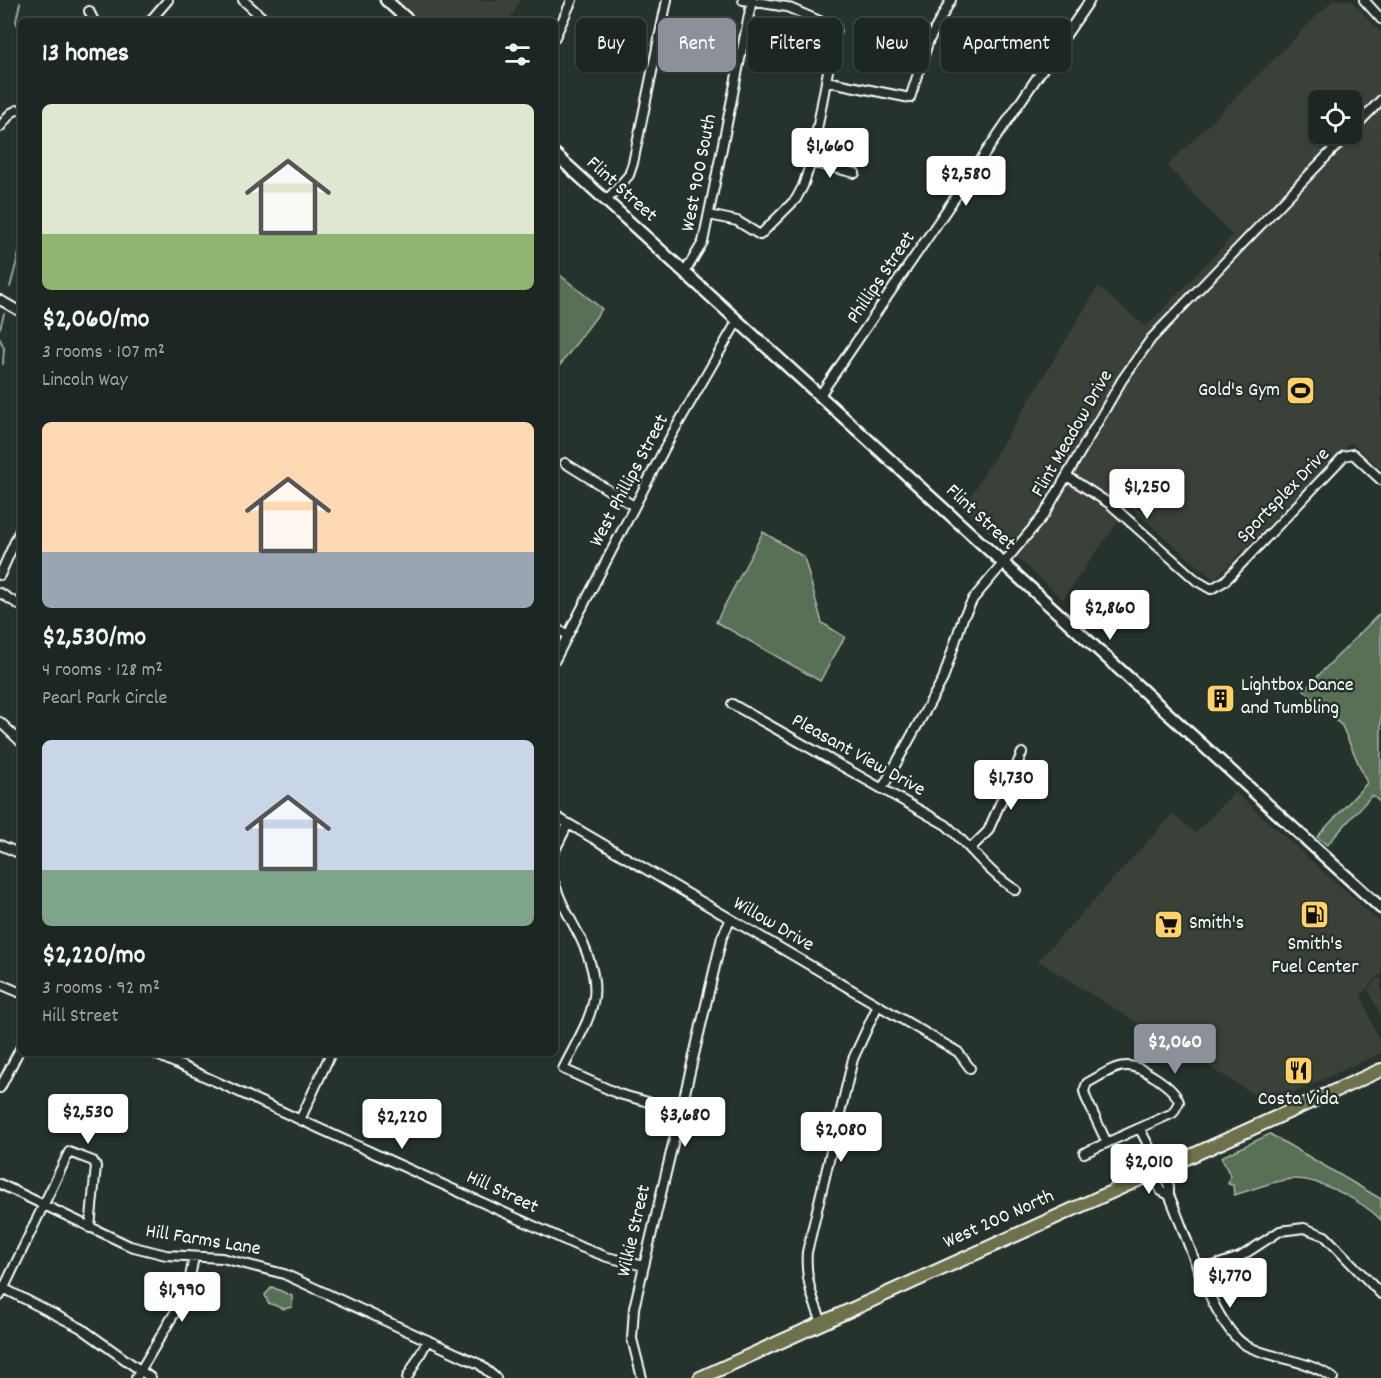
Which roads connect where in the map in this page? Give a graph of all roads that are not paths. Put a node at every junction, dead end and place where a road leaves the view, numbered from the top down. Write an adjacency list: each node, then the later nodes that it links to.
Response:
1 (168, 0): 12 (street)
2 (243, 0): 13 (street)
3 (386, 0): 14 (street)
4 (572, 0): 16 (street)
5 (667, 0): 26 (street)
6 (749, 0): 17 (street); 27 (street, West 900 South)
7 (951, 0): 17 (street)
8 (1090, 0): 32 (street, Phillips Street)
9 (1364, 0): 15 (street)
10 (88, 11): 11 (street)
11 (92, 18)
12 (153, 18)
13 (263, 18)
14 (406, 18)
15 (1381, 19)
16 (558, 30)
17 (826, 81): 24 (street)
18 (1381, 100): 20 (street)
19 (17, 110): 21 (street)
20 (1362, 120)
21 (0, 127)
22 (1338, 144): 34 (street, Flint Meadow Drive)
23 (558, 157): 26 (street, Flint Street)
24 (811, 162): 25 (street); 27 (street)
25 (855, 173)
26 (606, 201): 28 (street, Flint Street)
27 (709, 215): 28 (street, West 900 South)
28 (685, 272): 31 (street, Flint Street)
29 (0, 300): 30 (street)
30 (18, 310)
31 (738, 320): 32 (street, Flint Street); 36 (street, West Phillips Street)
32 (820, 395): 38 (street, Flint Street)
33 (565, 464): 36 (street)
34 (1066, 476): 35 (street, Sportsplex Drive); 38 (street, Flint Meadow Drive)
35 (1381, 480)
36 (634, 506): 43 (street, West Phillips Street)
37 (18, 535): 39 (street)
38 (1003, 563): 49 (street, Flint Meadow Drive); 58 (street, Flint Street)
39 (0, 575)
40 (0, 593): 41 (street)
41 (18, 604)
42 (558, 630): 43 (street)
43 (568, 635): 44 (street, West Phillips Street)
44 (558, 654)
45 (732, 704): 49 (street, Pleasant View Drive)
46 (0, 722): 47 (street)
47 (18, 739)
48 (1022, 753): 54 (street)
49 (882, 789): 54 (street, Pleasant View Drive)
50 (558, 818): 51 (street, Willow Drive)
51 (568, 824): 52 (street); 59 (street, Willow Drive)
52 (558, 844)
53 (0, 845): 55 (street)
54 (971, 848): 57 (street, Pleasant View Drive)
55 (18, 851)
56 (558, 890): 71 (street)
57 (1016, 890)
58 (1381, 908)
59 (731, 919): 62 (street, Willow Drive); 71 (street, Wilkie Street)
60 (0, 984): 61 (street)
61 (18, 992)
62 (878, 1005): 68 (street, Willow Drive); 85 (street)
63 (18, 1053): 70 (street)
64 (160, 1056): 67 (street, Hill Street)
65 (177, 1056): 67 (street)
66 (330, 1056): 72 (street)
67 (174, 1062): 72 (street, Hill Street)
68 (970, 1068)
69 (1381, 1070): 76 (main road, West 200 North)
70 (0, 1088)
71 (681, 1111): 81 (street, Wilkie Street)
72 (300, 1120): 81 (street, Hill Street)
73 (1140, 1129): 74 (street); 74 (street); 76 (street)
74 (1107, 1143): 75 (street)
75 (1084, 1153)
76 (1156, 1171): 82 (street); 85 (main road, West 200 North)
77 (0, 1184): 78 (street, Hill Farms Lane)
78 (44, 1206): 79 (street, Hill Farms Lane); 79 (street); 83 (street)
79 (90, 1228): 80 (street, Hill Farms Lane)
80 (194, 1257): 86 (street, Hill Farms Lane); 87 (street)
81 (644, 1266): 92 (street, Wilkie Street)
82 (1201, 1270): 84 (street); 94 (street)
83 (2, 1292): 87 (street)
84 (1381, 1294)
85 (822, 1322): 93 (main road, West 200 North)
86 (428, 1340): 90 (street); 91 (street, Hill Farms Lane)
87 (140, 1370): 88 (street); 89 (street)
88 (136, 1378)
89 (151, 1378)
90 (407, 1378)
91 (496, 1378)
92 (642, 1378)
93 (700, 1378)
94 (1333, 1378)

